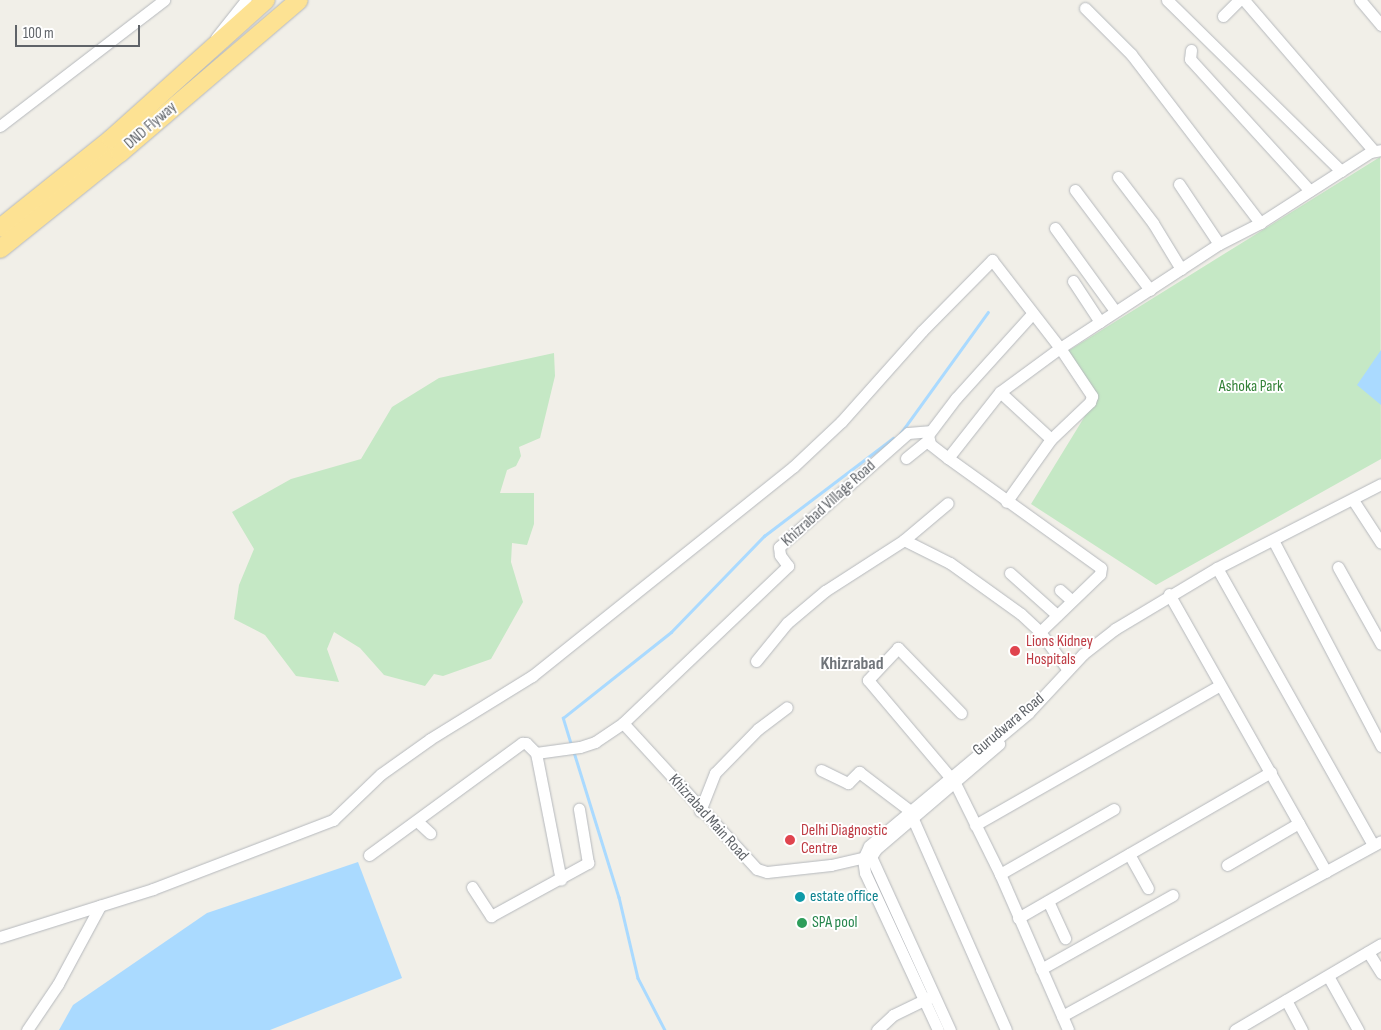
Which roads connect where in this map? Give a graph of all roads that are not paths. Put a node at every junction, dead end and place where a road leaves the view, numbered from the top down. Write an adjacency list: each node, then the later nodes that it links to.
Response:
1 (164, 0): 14 (street)
2 (246, 0): 13 (street)
3 (266, 0): 13 (highway, DND Flyway)
4 (299, 0): 25 (highway, DND Flyway)
5 (1167, 0): 16 (street)
6 (1240, 0): 10 (street)
7 (1244, 0): 15 (street)
8 (1360, 0): 11 (street)
9 (1085, 8): 21 (street)
10 (1223, 16)
11 (1381, 26)
12 (1190, 50): 20 (street)
13 (202, 58): 22 (highway, DND Flyway)
14 (0, 126)
15 (1378, 149): 16 (street)
16 (1341, 171): 20 (street)
17 (1118, 176): 26 (street)
18 (1179, 184): 24 (street)
19 (1075, 190): 28 (street)
20 (1310, 191): 21 (street)
21 (1260, 223): 24 (street)
22 (0, 228)
23 (1055, 228): 29 (street)
24 (1219, 244): 26 (street)
25 (0, 249)
26 (1181, 269): 28 (street)
27 (1073, 281): 31 (street)
28 (1150, 290): 29 (street)
29 (1115, 311): 31 (street)
30 (1032, 314): 32 (street); 34 (street); 85 (street)
31 (1100, 322): 32 (street)
32 (1060, 348): 33 (street); 35 (street)
33 (1000, 392): 35 (street); 37 (street)
34 (929, 436): 36 (street); 37 (street); 59 (street, Khizrabad Village Road)
35 (1051, 440): 40 (street)
36 (906, 458)
37 (948, 458): 40 (street)
38 (1381, 484): 39 (street, Gurudwara Road)
39 (1353, 500): 43 (street, Gurudwara Road); 44 (street)
40 (1006, 502): 50 (street)
41 (948, 503): 42 (street)
42 (904, 540): 52 (street); 54 (street)
43 (1273, 540): 46 (street, Gurudwara Road); 60 (street)
44 (1381, 543)
45 (1338, 567): 53 (street)
46 (1217, 568): 49 (street, Gurudwara Road); 73 (street)
47 (1010, 573): 51 (street)
48 (1060, 590): 50 (street)
49 (1169, 594): 55 (street, Gurudwara Road); 56 (street)
50 (1072, 600): 51 (street)
51 (1057, 615): 52 (street)
52 (1040, 632): 55 (street)
53 (1381, 644)
54 (756, 661)
55 (1068, 670): 64 (street, Gurudwara Road)
56 (1219, 686): 63 (street); 71 (street)
57 (787, 707): 67 (street)
58 (961, 713): 64 (street)
59 (623, 723): 61 (street); 67 (street, Khizrabad Main Road)
60 (1381, 746)
61 (536, 753): 69 (street); 80 (street)
62 (821, 770): 68 (street)
63 (1271, 772): 70 (street); 74 (street)
64 (953, 779): 68 (street); 71 (street)
65 (579, 809): 80 (street)
66 (1114, 809): 79 (street)
67 (700, 811): 76 (street, Khizrabad Main Road)
68 (911, 814): 76 (street); 102 (street)
69 (417, 820): 72 (street); 75 (street)
70 (1299, 823): 77 (street); 78 (street)
71 (975, 825): 79 (street)
72 (430, 833)
73 (1377, 843): 78 (street)
74 (1130, 854): 82 (street); 84 (street)
75 (370, 855)
76 (868, 856): 94 (street)
77 (1227, 865)
78 (1326, 872): 96 (street)
79 (1000, 874): 86 (street)
80 (561, 880): 81 (street)
81 (472, 887)
82 (1148, 888)
83 (1173, 896): 91 (street)
84 (1048, 901): 86 (street); 88 (street)
85 (100, 906): 87 (street); 98 (street)
86 (1018, 918): 91 (street)
87 (0, 937)
88 (1065, 938)
89 (1381, 944): 90 (street)
90 (1368, 952): 92 (street); 93 (street)
91 (1041, 969): 96 (street)
92 (1381, 973)
93 (1328, 976): 95 (street); 105 (street)
94 (929, 997): 99 (street); 100 (street); 101 (street)
95 (1286, 1000): 97 (street); 104 (street)
96 (1062, 1016): 103 (street)
97 (1239, 1029)
98 (27, 1030)
99 (877, 1030)
100 (938, 1030)
101 (950, 1030)
102 (1006, 1030)
103 (1068, 1030)
104 (1302, 1030)
105 (1358, 1030)

